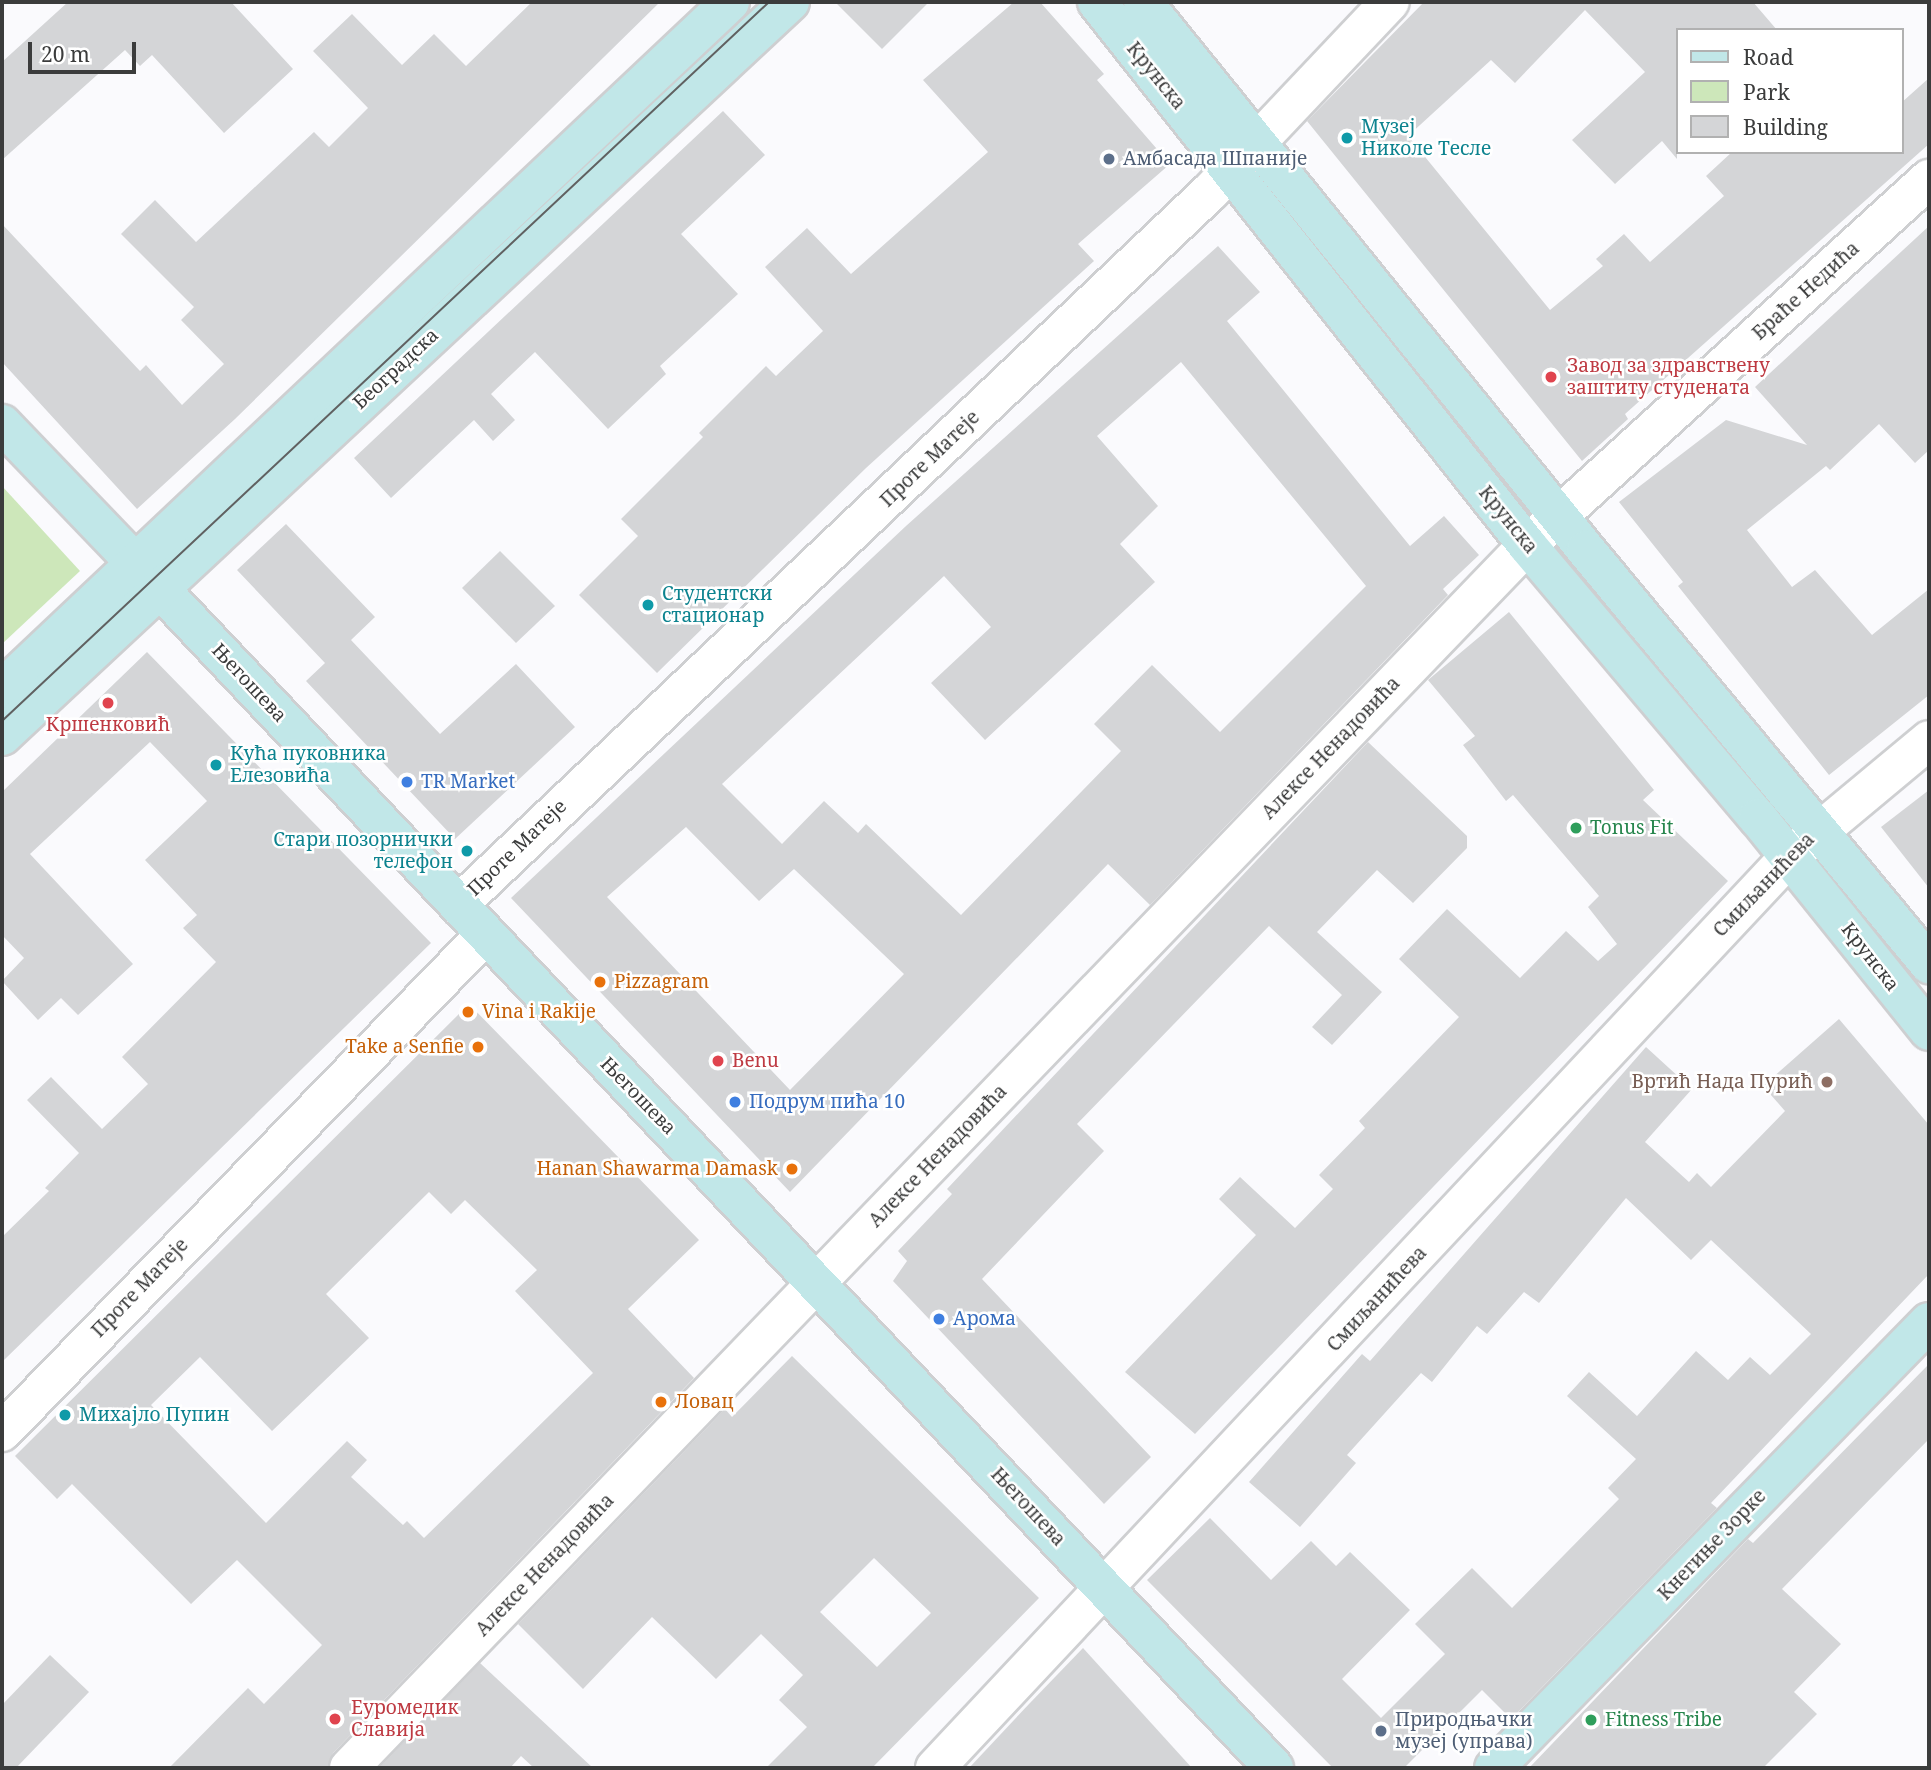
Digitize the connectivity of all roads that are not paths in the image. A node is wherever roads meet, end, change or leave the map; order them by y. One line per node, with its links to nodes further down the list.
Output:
1 (730, 2): 12 (street, Београдска)
2 (790, 2): 12 (street, Београдска)
3 (1097, 2): 7 (street, Крунска)
4 (1143, 2): 6 (street, Крунска)
5 (1390, 2): 6 (street, Проте Матеје)
6 (1258, 141): 7 (street, Проте Матеје); 10 (street, Крунска)
7 (1232, 170): 11 (street, Крунска); 18 (street, Проте Матеје)
8 (1929, 179): 10 (street, Браће Недића)
9 (2, 424): 12 (street, Његошева)
10 (1559, 516): 11 (street, Браће Недића); 16 (street, Крунска)
11 (1527, 545): 17 (street, Крунска); 22 (street, Алексе Ненадовића)
12 (148, 577): 13 (street, Београдска); 14 (street, Београдска); 18 (street, Његошева)
13 (2, 689)
14 (2, 736)
15 (1929, 740): 16 (street, Смиљанићева)
16 (1818, 829): 17 (street, Смиљанићева); 20 (street, Крунска)
17 (1790, 856): 21 (street, Крунска); 25 (street, Смиљанићева)
18 (458, 905): 19 (street, Његошева)
19 (484, 936): 22 (street, Његошева); 24 (street, Проте Матеје)
20 (1929, 964)
21 (1929, 1031)
22 (817, 1282): 25 (street, Његошева); 26 (street, Алексе Ненадовића)
23 (1929, 1322): 29 (street, Кнегиње Зорке)
24 (2, 1432)
25 (1105, 1591): 27 (street, Смиљанићева); 28 (street, Његошева)
26 (349, 1768)
27 (935, 1768)
28 (1274, 1768)
29 (1494, 1768)

